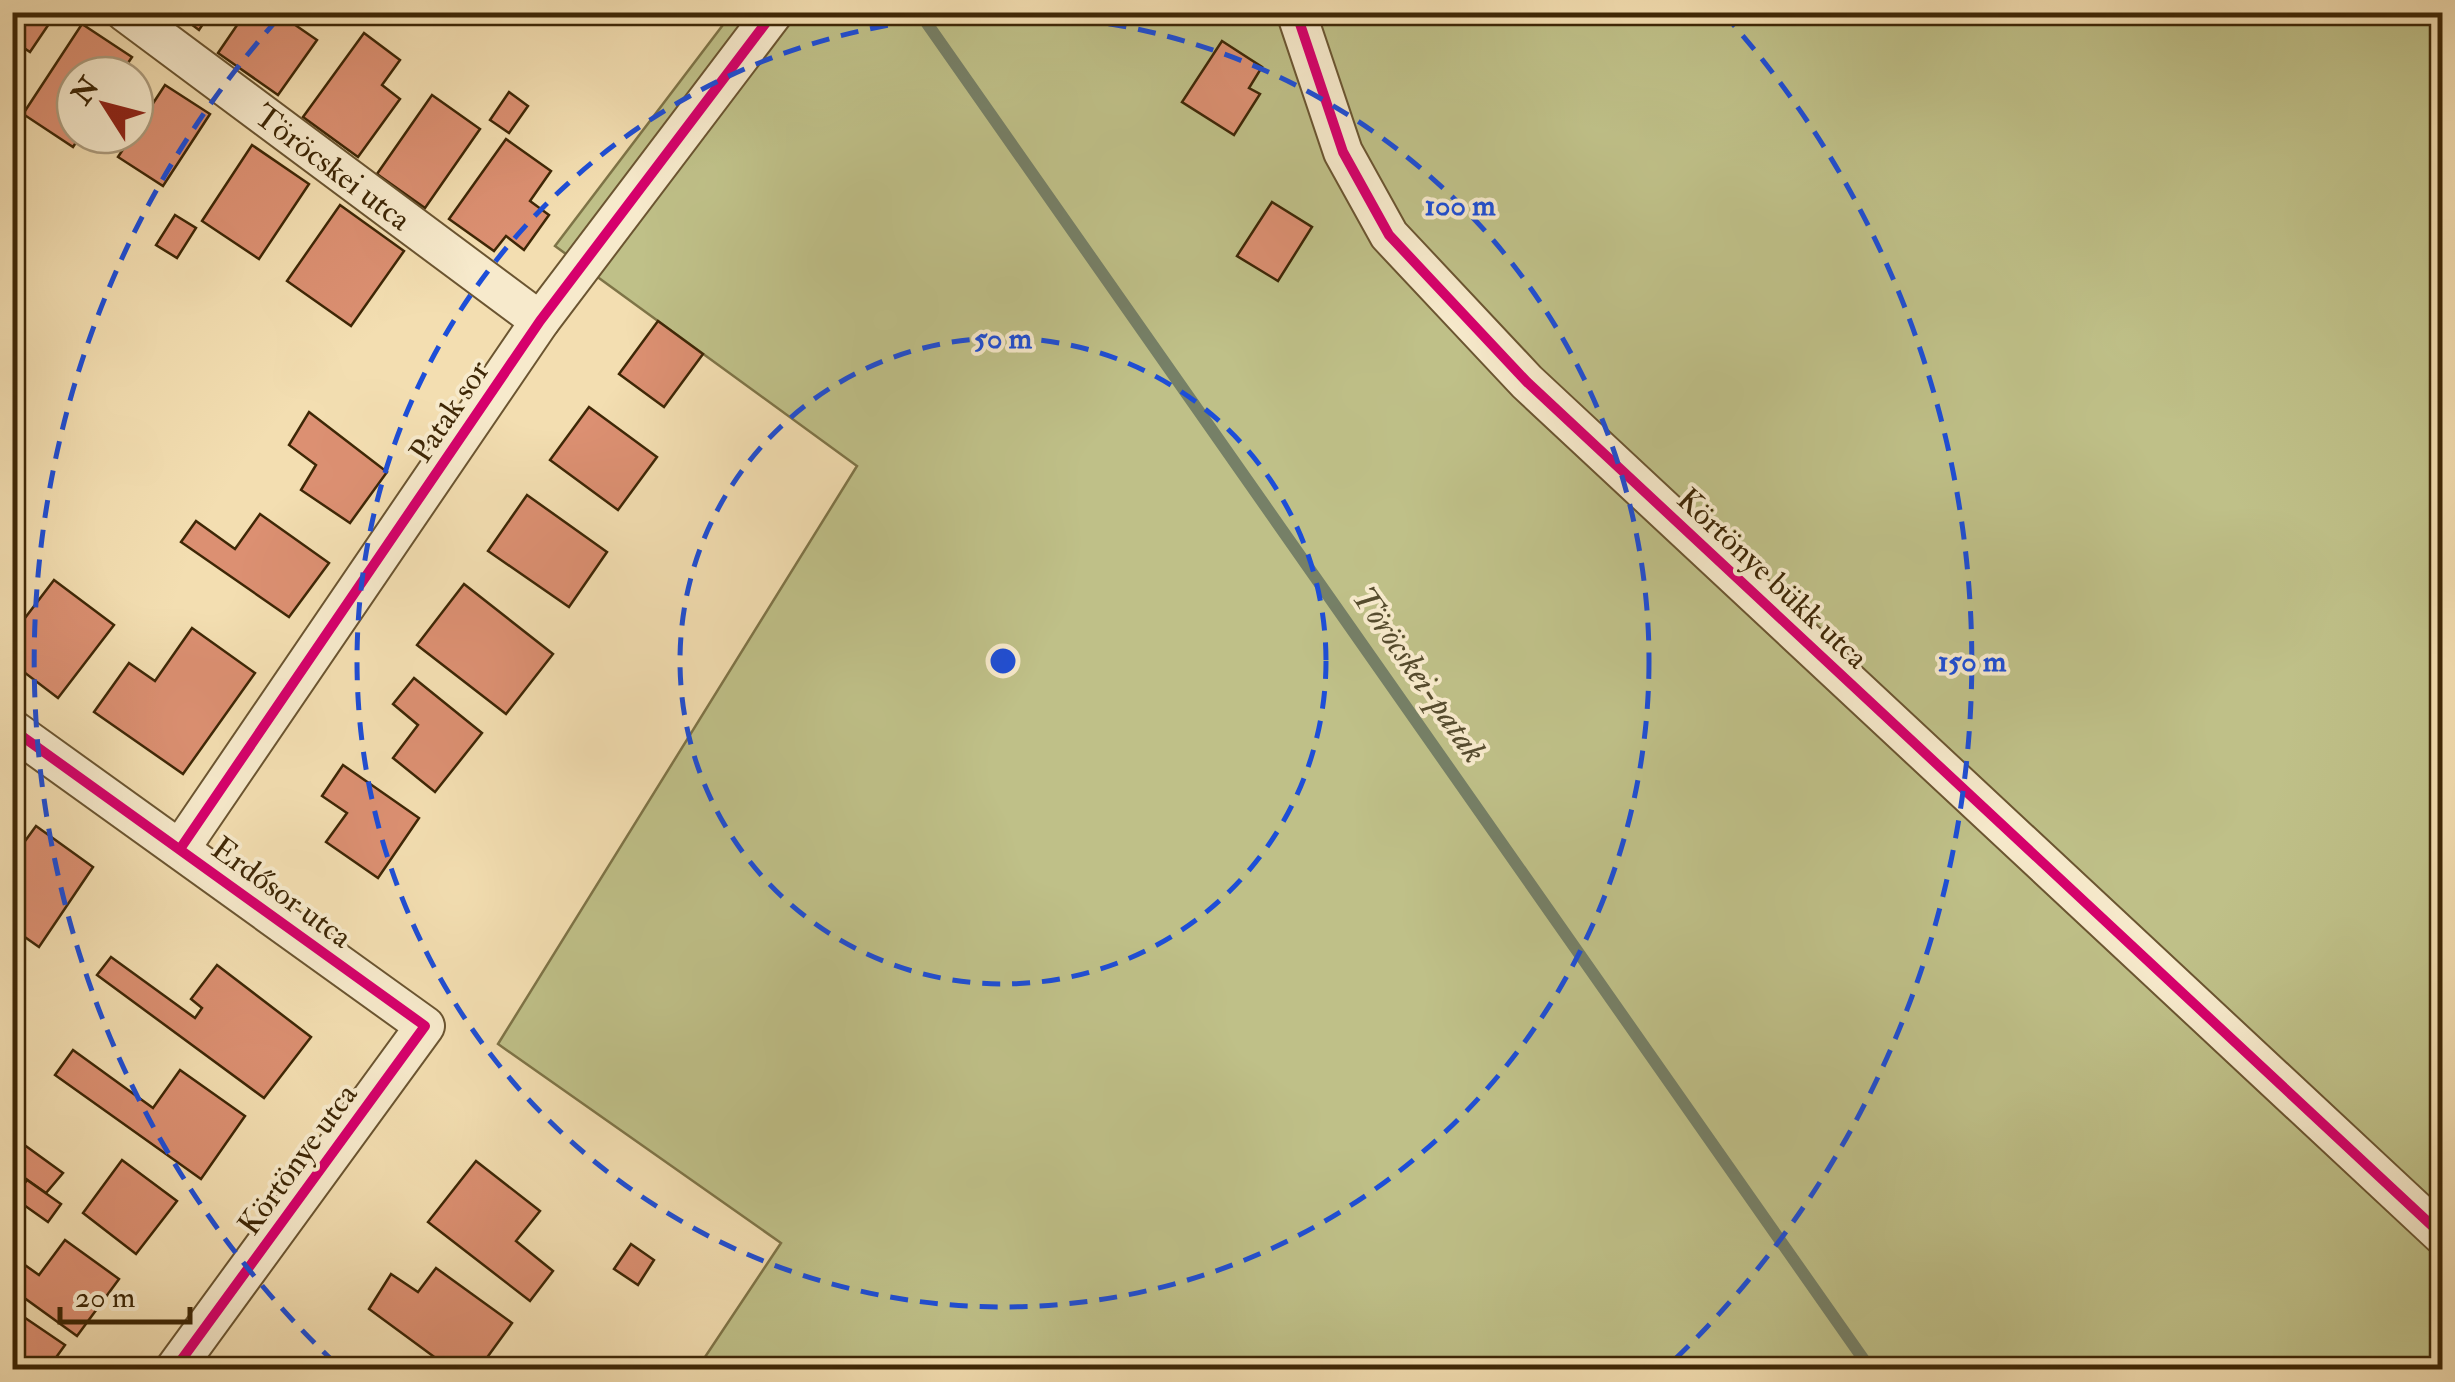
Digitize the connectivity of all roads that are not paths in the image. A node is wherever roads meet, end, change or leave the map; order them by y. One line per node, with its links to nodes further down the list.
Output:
1 (125, 12): 4 (street, Töröcskei utca)
2 (774, 12): 4 (street, Patak sor)
3 (1296, 12): 8 (street, Körtönye bükk utca)
4 (540, 321): 6 (street, Patak sor)
5 (12, 729): 6 (street, Erdősor utca)
6 (180, 849): 7 (street, Erdősor utca)
7 (425, 1026): 9 (street, Körtönye utca)
8 (2442, 1235)
9 (174, 1370)

